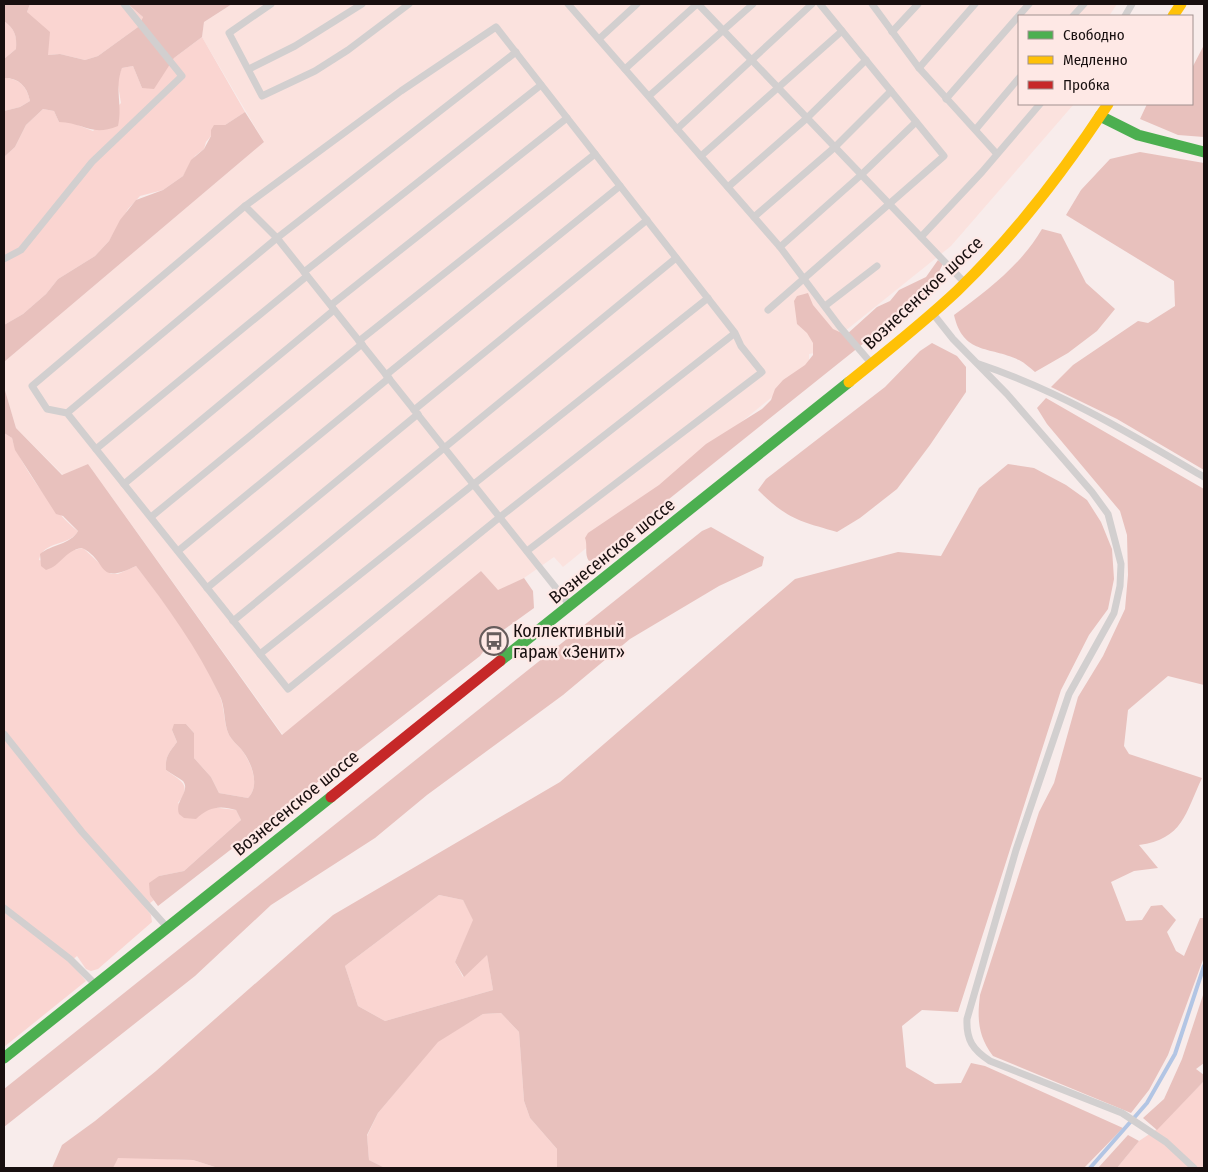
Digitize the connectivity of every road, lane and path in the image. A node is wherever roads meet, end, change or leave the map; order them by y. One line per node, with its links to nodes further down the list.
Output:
1 (124, 4): 66 (lane)
2 (271, 4): 34 (lane)
3 (362, 4): 34 (lane)
4 (409, 4): 34 (lane)
5 (580, 4): 19 (lane)
6 (636, 4): 29 (lane)
7 (698, 4): 26 (lane); 35 (lane)
8 (753, 4): 26 (lane)
9 (812, 4): 31 (lane)
10 (820, 4): 27 (lane)
11 (872, 4): 28 (lane)
12 (918, 4): 28 (lane)
13 (975, 4): 33 (lane)
14 (1029, 4): 20 (lane)
15 (1084, 4): 21 (lane)
16 (1132, 4): 22 (lane)
17 (1167, 4): 23 (main road)
18 (1181, 4): 24 (main road)
19 (571, 7): 29 (lane)
20 (1019, 15)
21 (1074, 15)
22 (1126, 15)
23 (1161, 15)
24 (1174, 15)
25 (1018, 17): 41 (lane)
26 (724, 31): 31 (lane); 40 (lane)
27 (842, 31): 32 (lane); 38 (lane)
28 (892, 32): 33 (lane)
29 (599, 39): 35 (lane)
30 (516, 52): 37 (lane); 59 (lane); 63 (lane)
31 (751, 60): 38 (lane); 48 (lane)
32 (866, 60): 39 (lane); 46 (lane)
33 (920, 68): 41 (lane)
34 (249, 69)
35 (625, 69): 40 (lane)
36 (1018, 79): 49 (lane)
37 (541, 85): 45 (lane); 68 (lane)
38 (779, 89): 46 (lane); 54 (lane)
39 (891, 92): 47 (lane); 50 (lane)
40 (649, 96): 48 (lane)
41 (946, 99): 49 (lane)
42 (1039, 105): 52 (lane)
43 (1107, 105): 44 (main road, Вознесенское шоссе)
44 (1100, 116): 51 (main road); 70 (main road, Вознесенское шоссе)
45 (567, 118): 53 (lane); 73 (lane)
46 (807, 118): 50 (lane); 57 (lane)
47 (916, 122): 55 (lane); 58 (lane)
48 (677, 129): 54 (lane)
49 (976, 129): 52 (lane)
50 (835, 147): 55 (lane); 60 (lane)
51 (1204, 152)
52 (996, 153): 62 (lane)
53 (595, 154): 56 (lane); 77 (lane)
54 (701, 156): 57 (lane)
55 (861, 175): 58 (lane); 64 (lane)
56 (620, 186): 61 (lane); 80 (lane)
57 (728, 187): 60 (lane)
58 (890, 204): 62 (lane); 69 (lane)
59 (245, 206): 63 (lane); 82 (lane)
60 (754, 217): 64 (lane)
61 (647, 220): 65 (lane); 81 (lane)
62 (921, 237): 70 (lane)
63 (277, 238): 68 (lane); 82 (lane)
64 (780, 247): 69 (lane)
65 (676, 258): 71 (lane); 83 (lane)
66 (4, 260)
67 (877, 266): 72 (lane)
68 (306, 274): 73 (lane); 84 (lane)
69 (804, 279): 72 (lane); 74 (lane)
70 (965, 283): 75 (main road, Вознесенское шоссе)
71 (708, 298): 76 (lane); 87 (lane)
72 (825, 306): 79 (lane)
73 (332, 308): 77 (lane); 86 (lane)
74 (768, 310)
75 (932, 313): 78 (lane); 79 (main road, Вознесенское шоссе)
76 (735, 333): 89 (lane); 91 (lane)
77 (360, 343): 80 (lane); 88 (lane)
78 (976, 363): 85 (lane); 101 (lane)
79 (872, 364): 93 (main road, Вознесенское шоссе)
80 (388, 376): 81 (lane); 90 (lane)
81 (416, 412): 83 (lane); 92 (lane)
82 (68, 413): 84 (lane)
83 (444, 446): 87 (lane); 94 (lane)
84 (96, 449): 86 (lane)
85 (1204, 477)
86 (124, 484): 88 (lane)
87 (473, 484): 89 (lane); 95 (lane)
88 (151, 517): 90 (lane)
89 (500, 517): 91 (lane); 95 (lane)
90 (178, 551): 92 (lane)
91 (527, 551): 93 (lane)
92 (207, 588): 94 (lane)
93 (571, 606): 98 (main road, Вознесенское шоссе)
94 (233, 621): 95 (lane)
95 (260, 654)
96 (4, 734): 98 (lane)
97 (4, 908): 99 (lane)
98 (168, 928): 99 (main road, Вознесенское шоссе)
99 (96, 985): 100 (main road, Вознесенское шоссе)
100 (4, 1058)
101 (1194, 1168)

